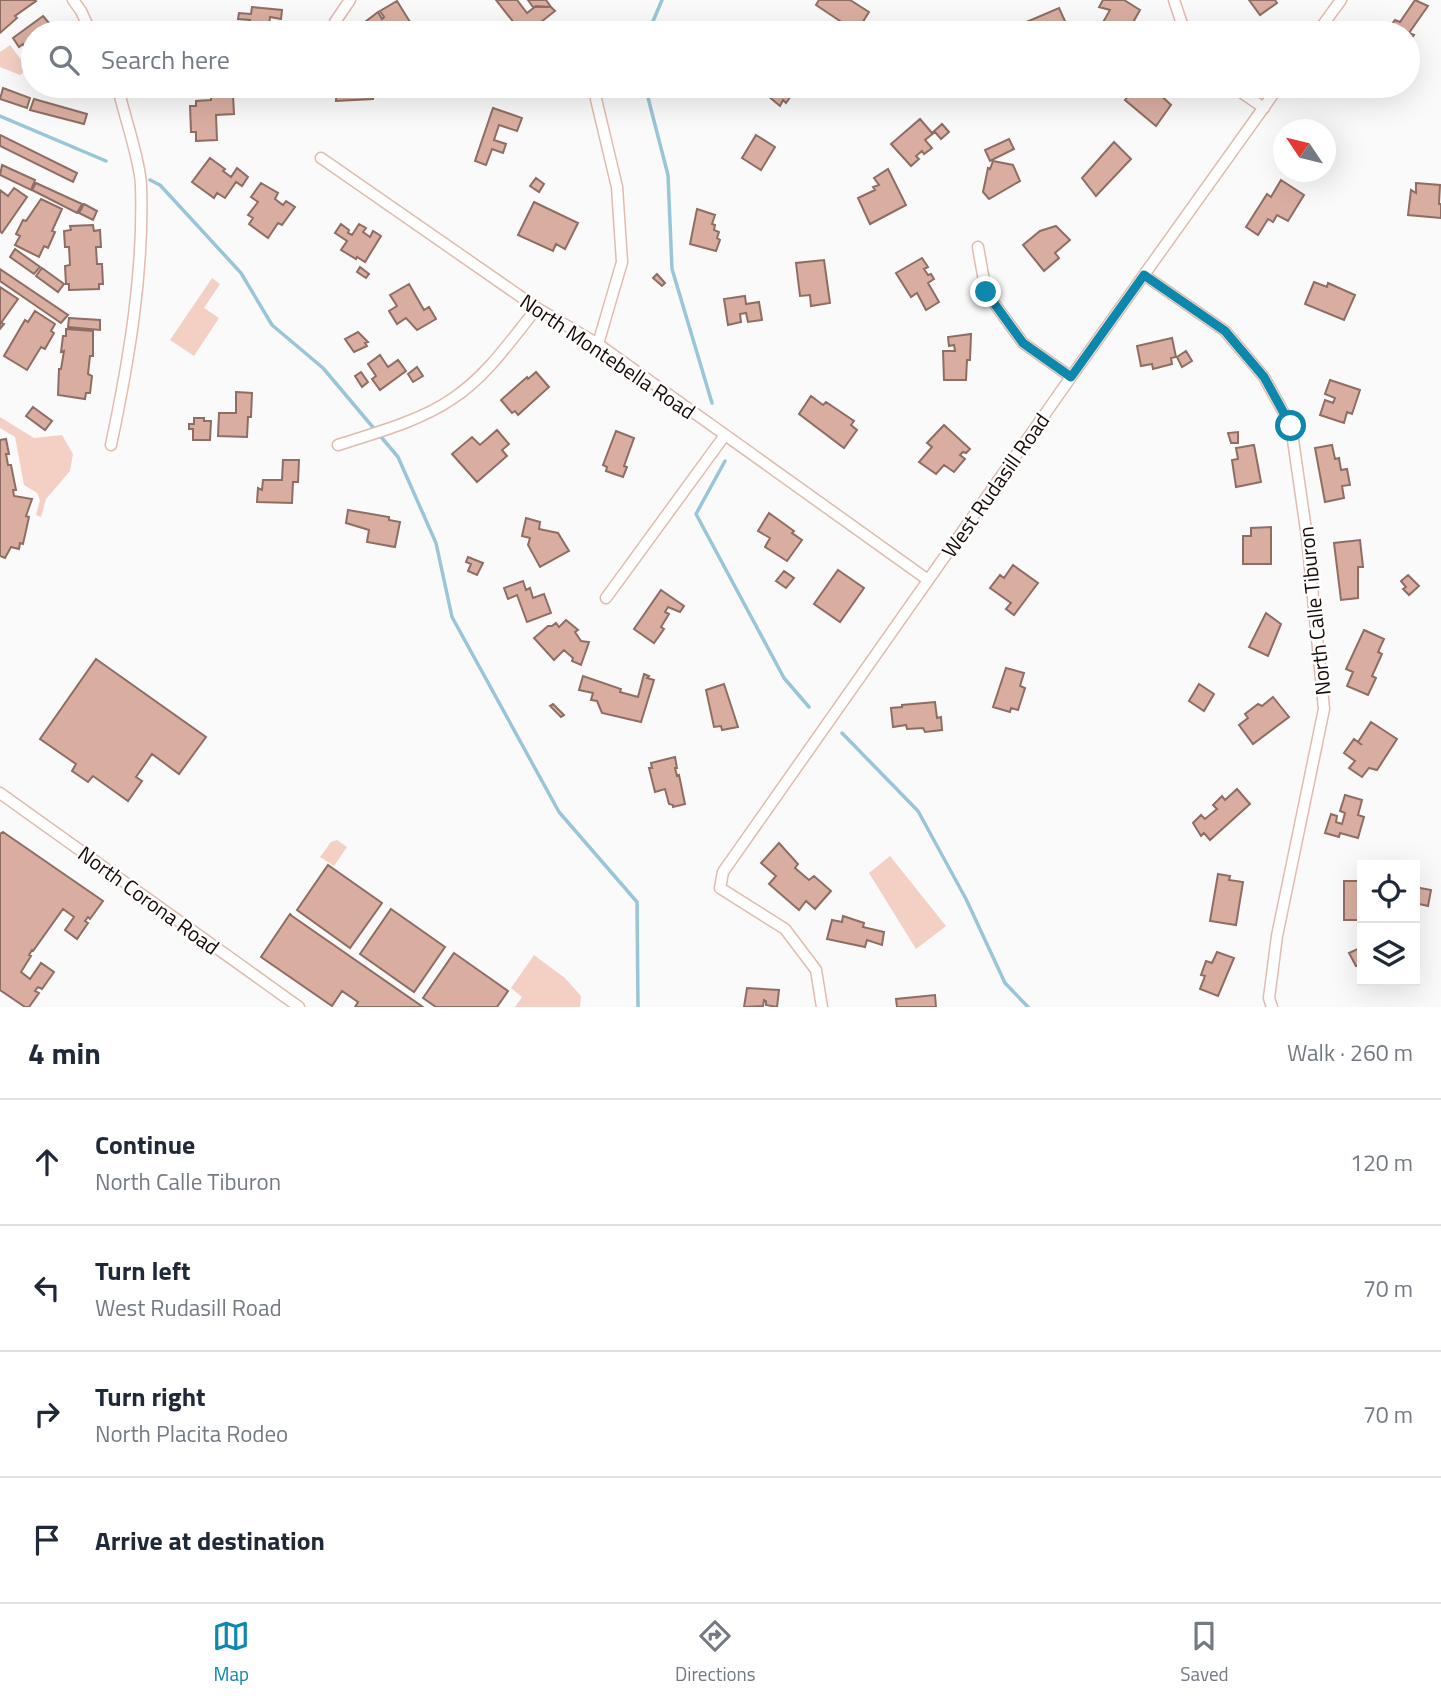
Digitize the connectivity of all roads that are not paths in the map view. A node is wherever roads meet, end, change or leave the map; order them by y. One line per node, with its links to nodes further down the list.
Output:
1 (73, 0): 5 (street)
2 (350, 0): 6 (street)
3 (1174, 0): 7 (street)
4 (1341, 0): 8 (street)
5 (86, 21)
6 (336, 21)
7 (1181, 21)
8 (1326, 21)
9 (120, 98): 21 (street)
10 (1249, 98): 13 (street)
11 (1271, 98): 13 (street, West Rudasill Road)
12 (596, 99): 18 (street)
13 (1264, 108): 16 (street, West Rudasill Road)
14 (321, 158): 17 (street, North Montebella Road)
15 (978, 247): 19 (street)
16 (1144, 275): 19 (street, West Rudasill Road); 28 (street, North Calle Tiburon)
17 (537, 308): 18 (street, North Montebella Road); 22 (street)
18 (598, 344): 20 (street, North Montebella Road)
19 (1071, 377): 23 (street, West Rudasill Road)
20 (725, 435): 23 (street, North Montebella Road); 24 (street)
21 (111, 445)
22 (338, 445)
23 (928, 580): 27 (street, West Rudasill Road)
24 (606, 598)
25 (0, 793): 26 (street, North Corona Road)
26 (299, 1007)
27 (822, 1007)
28 (1272, 1007)

